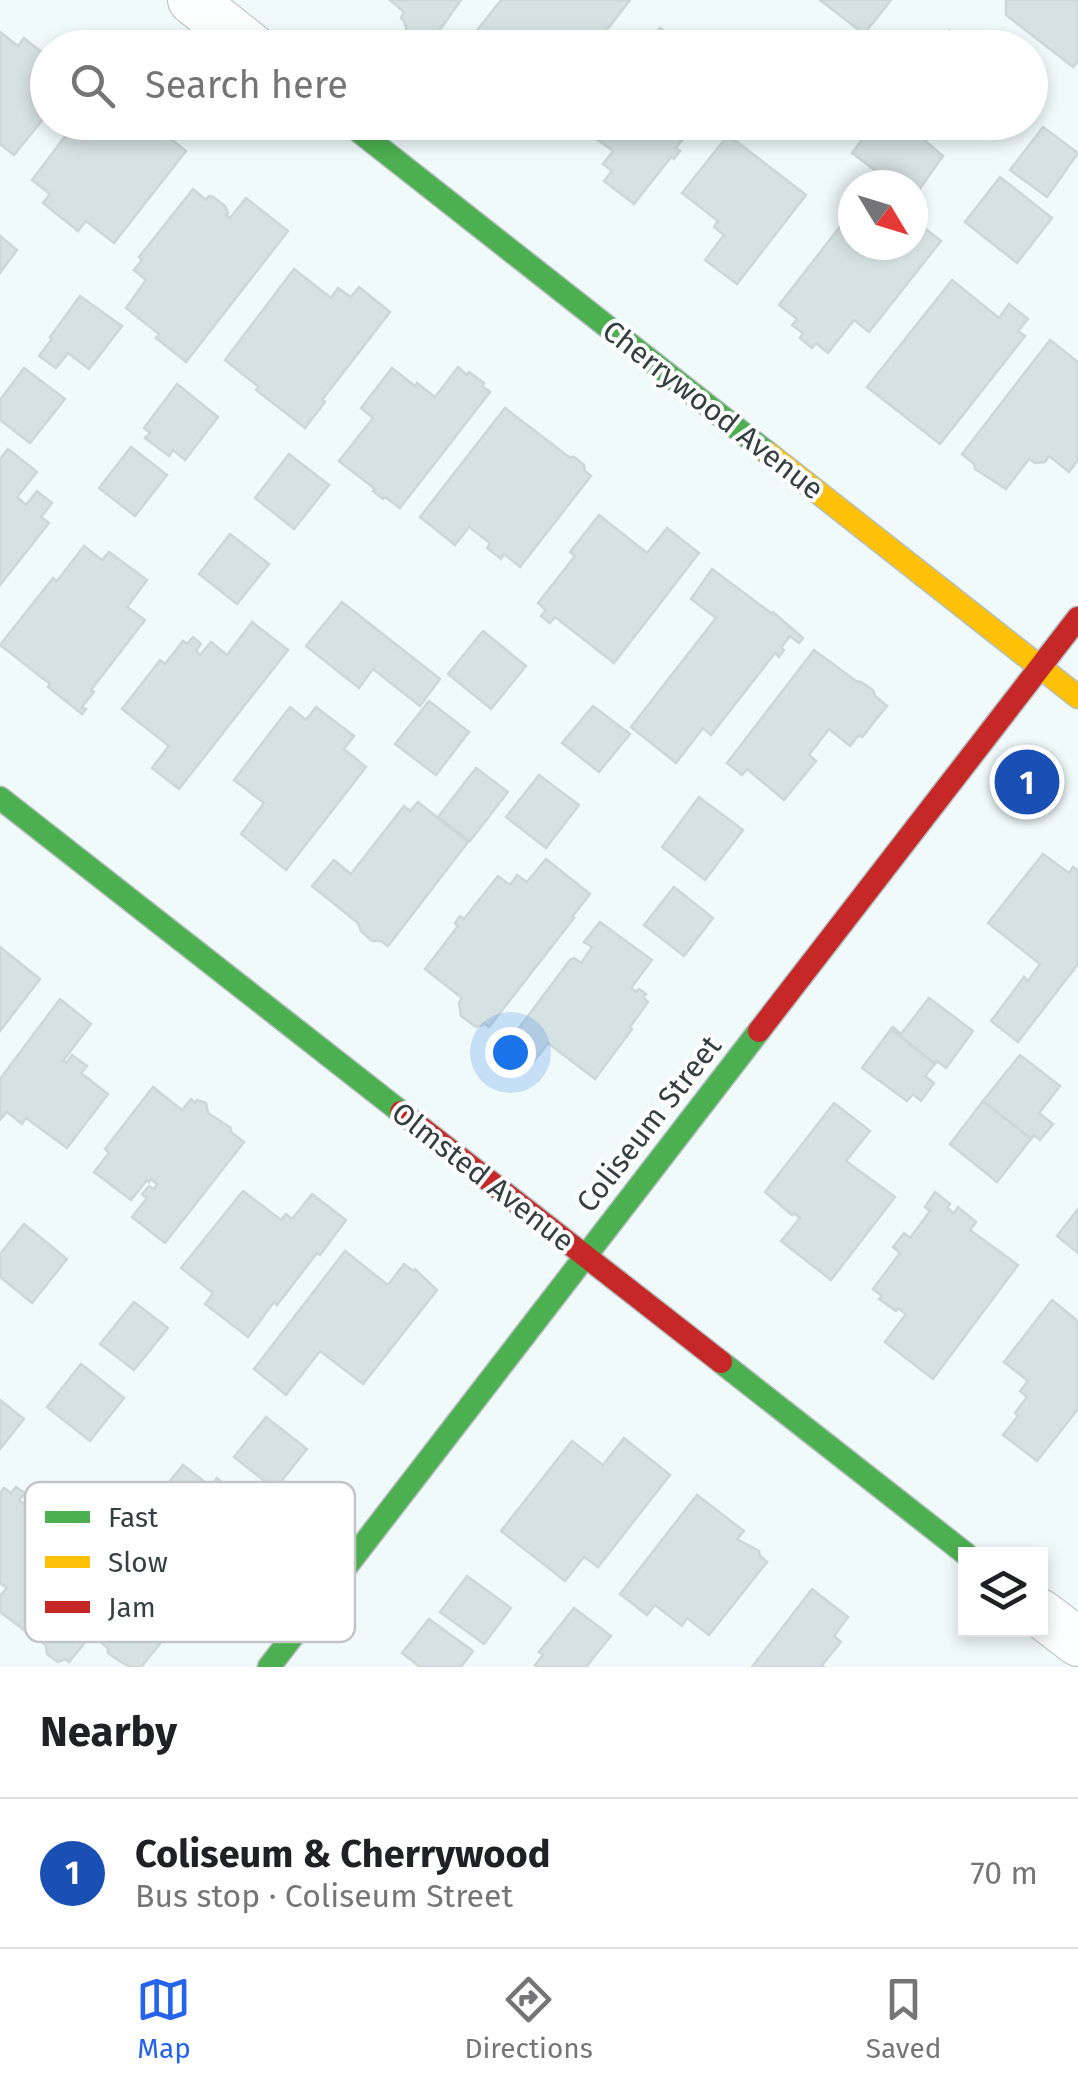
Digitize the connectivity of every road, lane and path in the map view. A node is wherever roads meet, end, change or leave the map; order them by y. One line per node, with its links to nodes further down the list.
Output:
1 (192, 0): 2 (street)
2 (230, 30)
3 (371, 140): 5 (street, Cherrywood Avenue)
4 (1078, 618): 5 (street, Coliseum Street)
5 (1040, 668): 6 (street, Cherrywood Avenue); 8 (street, Coliseum Street)
6 (1078, 698)
7 (0, 798): 8 (street, Olmsted Avenue)
8 (585, 1256): 9 (street, Olmsted Avenue); 10 (street, Coliseum Street)
9 (958, 1548)
10 (355, 1555)
11 (1048, 1618): 13 (street)
12 (288, 1642): 14 (street, Coliseum Street)
13 (1078, 1642)
14 (269, 1667)

